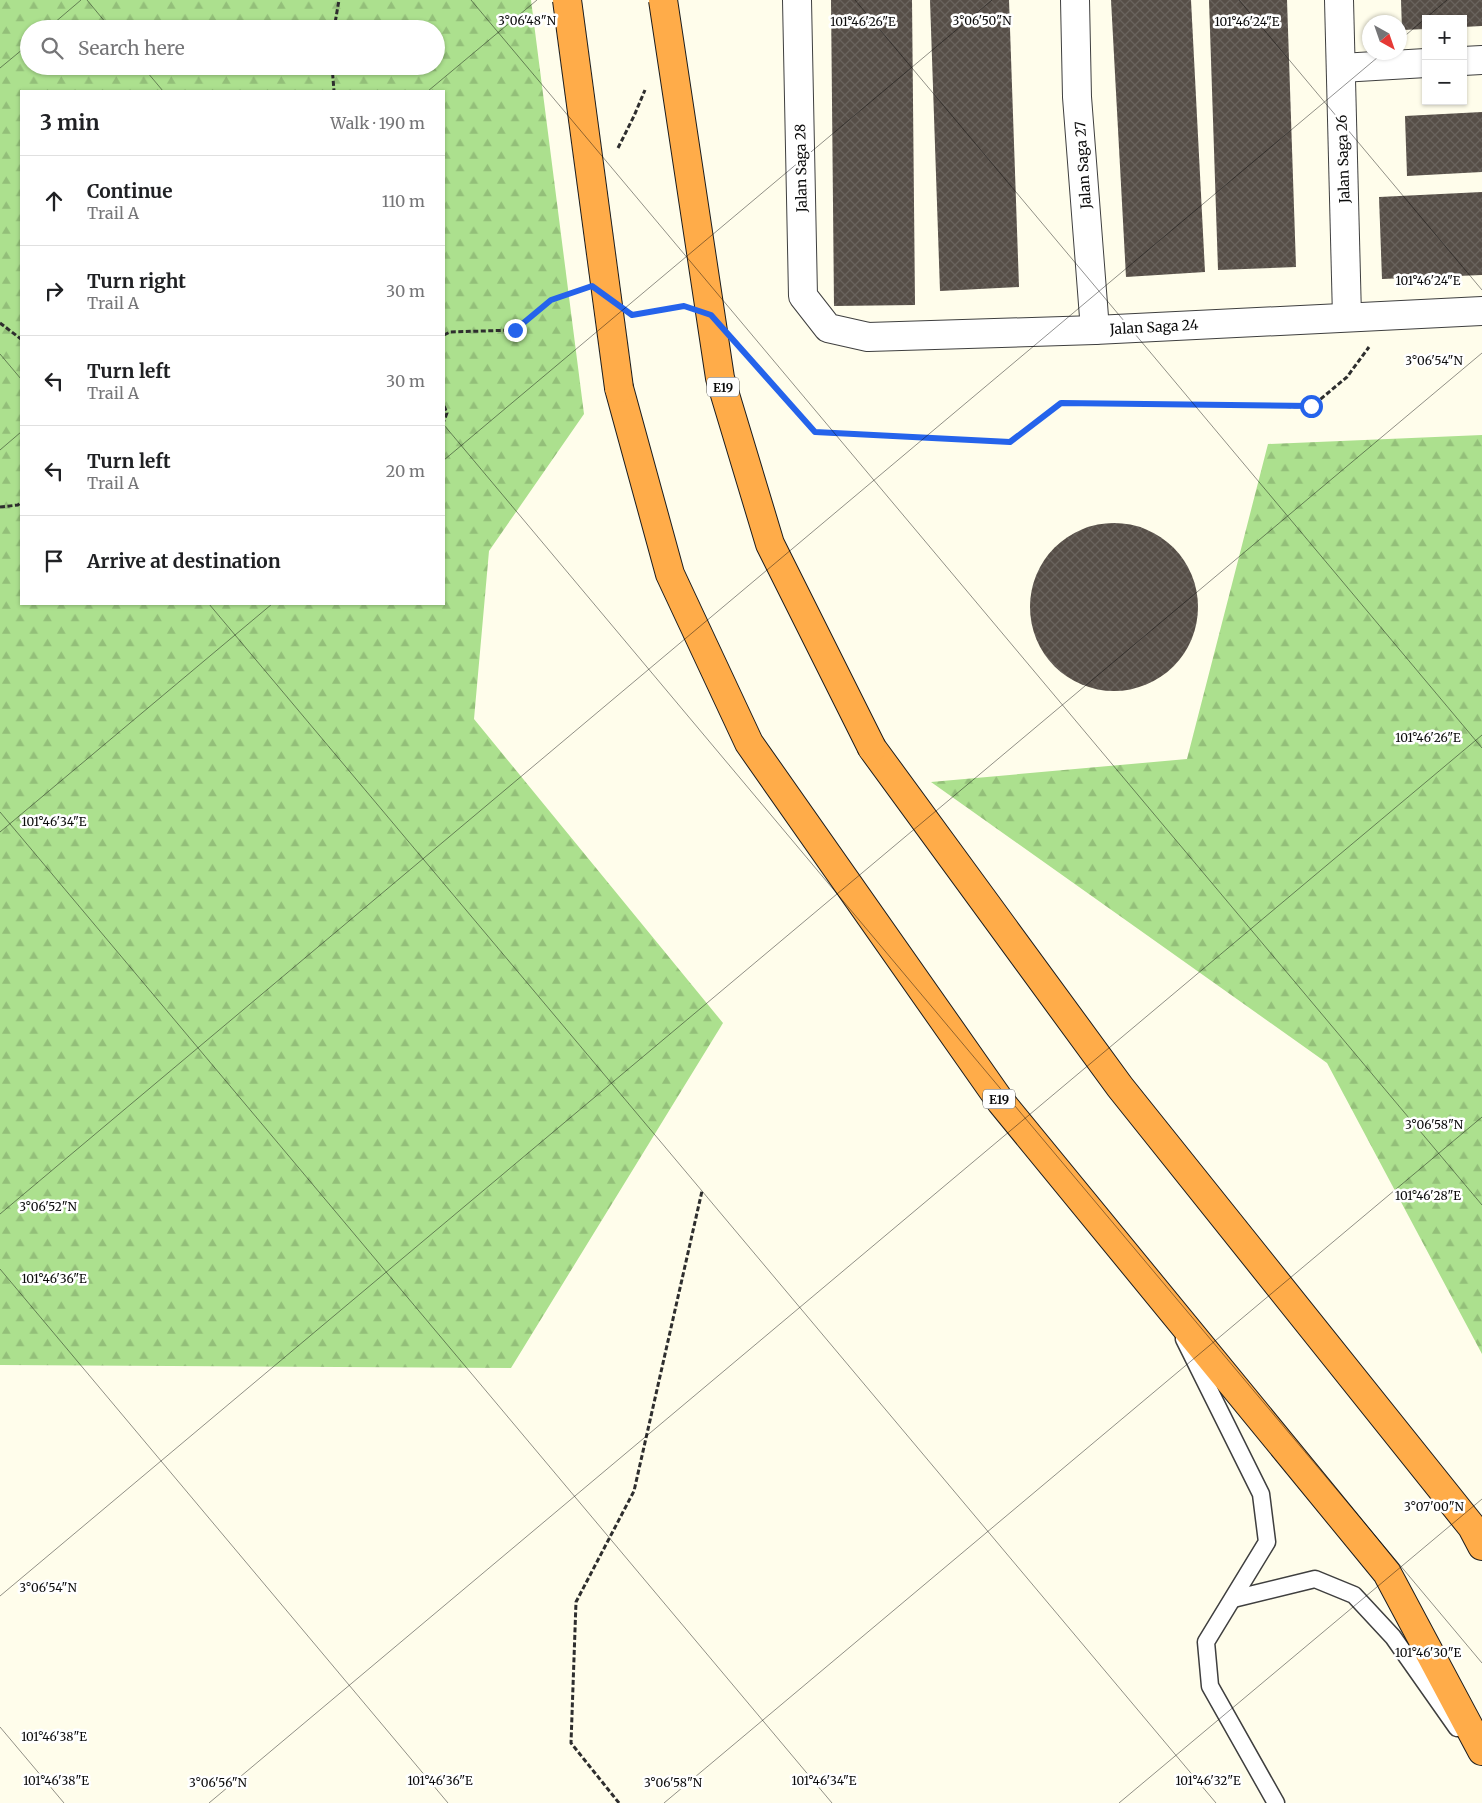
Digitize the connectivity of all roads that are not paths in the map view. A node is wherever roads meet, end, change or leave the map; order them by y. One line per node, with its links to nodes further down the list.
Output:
1 (567, 0): 14 (highway, E19, bridge)
2 (663, 0): 15 (highway, E19, bridge)
3 (797, 0): 12 (street, Jalan Saga 28)
4 (1075, 0): 13 (street, Jalan Saga 27)
5 (1339, 0): 9 (street, Jalan Saga 26)
6 (1482, 60): 7 (street)
7 (1467, 61)
8 (1422, 63): 9 (street)
9 (1341, 68): 11 (street, Jalan Saga 26)
10 (1482, 311): 11 (street, Jalan Saga 24)
11 (1357, 317): 13 (street, Jalan Saga 24)
12 (828, 328): 13 (street, Jalan Saga 24)
13 (1095, 330)
14 (1166, 1304): 16 (lane); 17 (highway, E19)
15 (1482, 1546)
16 (1233, 1599): 18 (lane); 19 (lane)
17 (1482, 1751)
18 (1482, 1763)
19 (1276, 1803)

